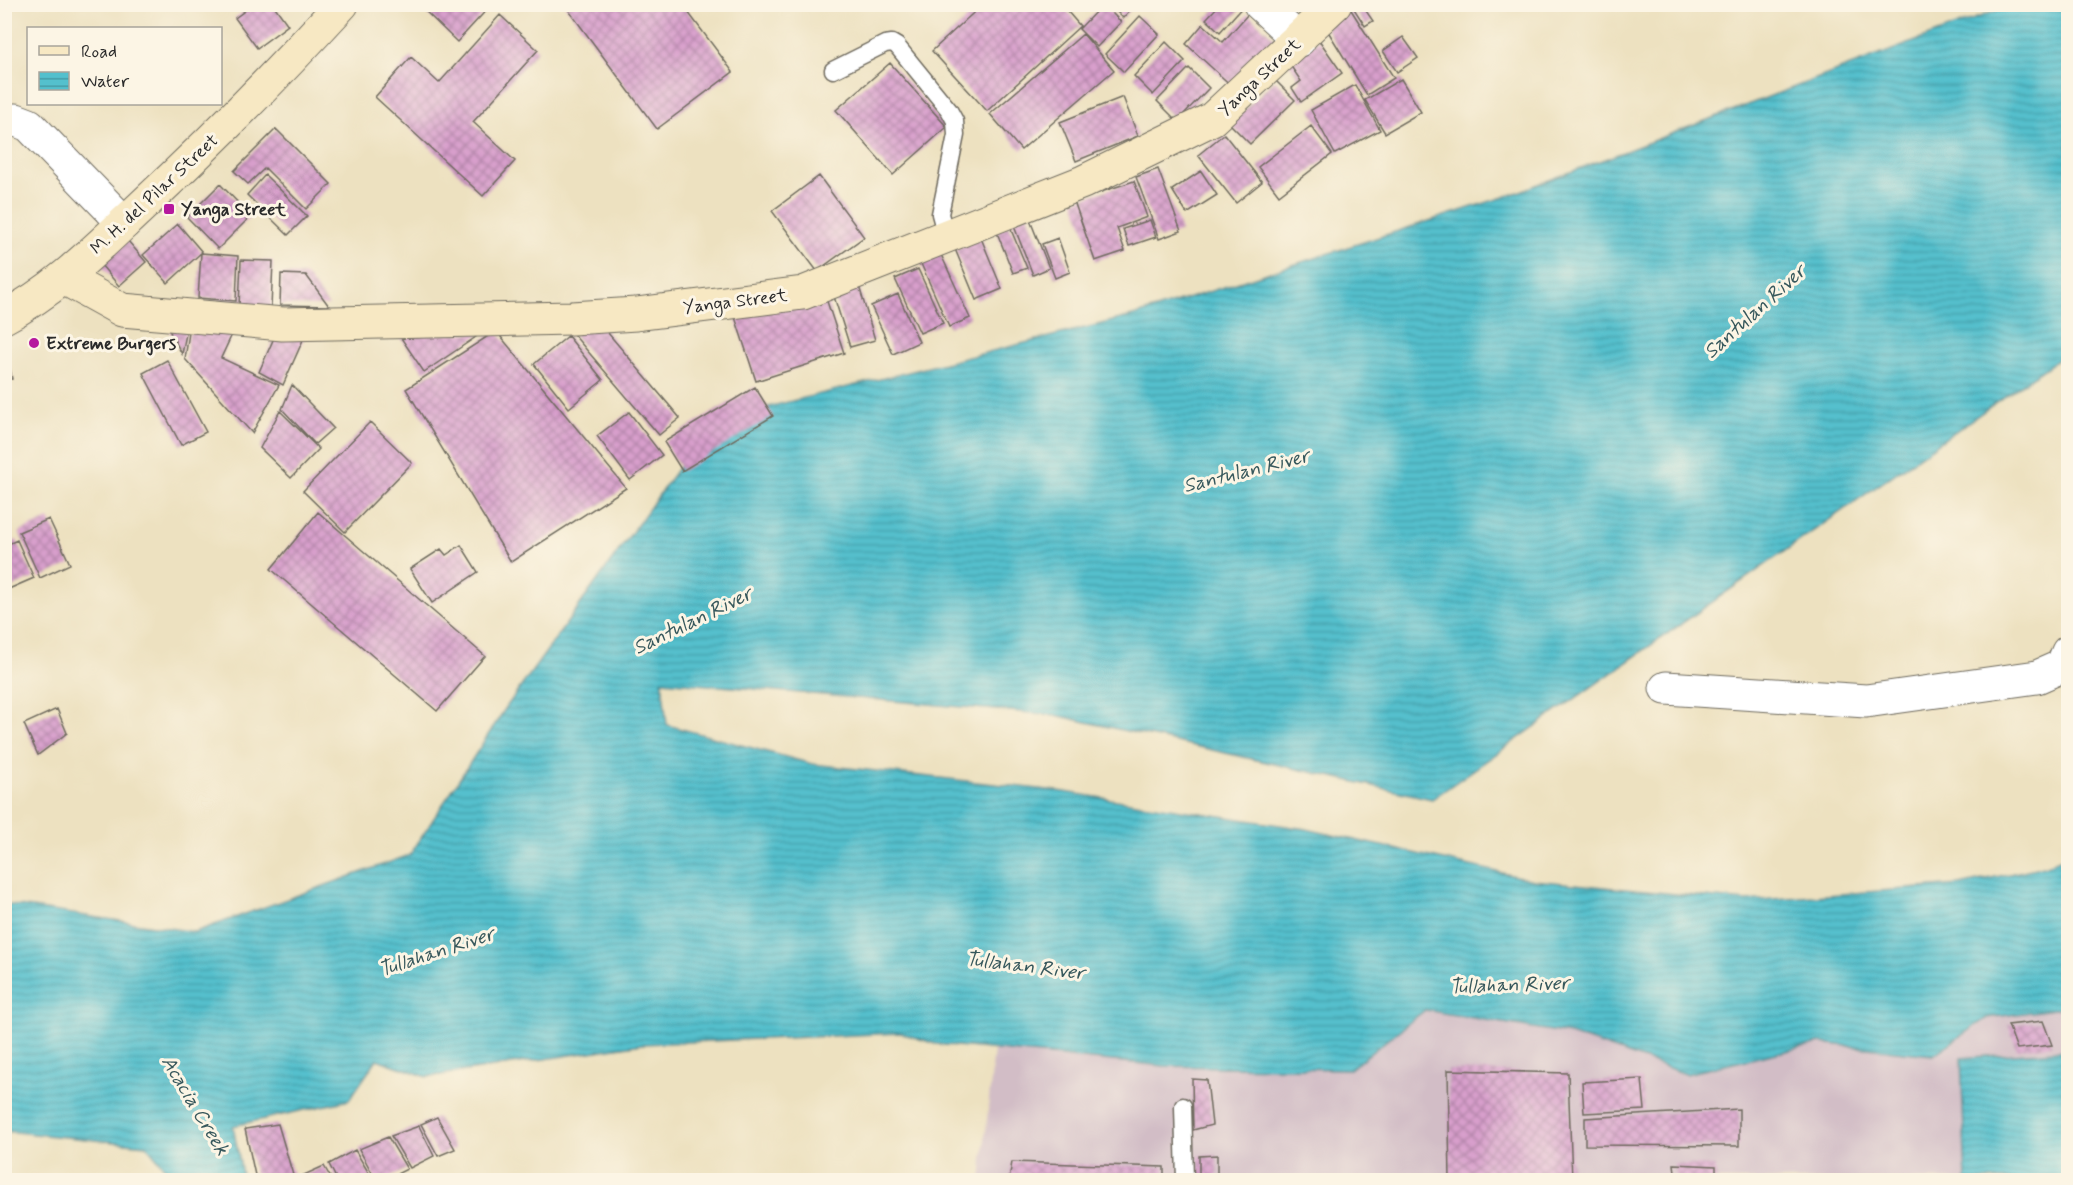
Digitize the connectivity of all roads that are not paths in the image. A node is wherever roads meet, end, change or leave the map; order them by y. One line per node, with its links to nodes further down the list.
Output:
1 (342, 4): 7 (street, M. H. del Pilar Street)
2 (1260, 4): 4 (street)
3 (1335, 4): 4 (street, Yanga Street)
4 (1299, 40): 8 (street, Yanga Street)
5 (833, 70): 8 (lane)
6 (4, 121): 7 (street)
7 (124, 223): 9 (street, M. H. del Pilar Street)
8 (946, 236): 9 (street, Yanga Street)
9 (64, 278): 10 (street, M. H. del Pilar Street)
10 (4, 317)
11 (2068, 652): 12 (street)
12 (1665, 688)
13 (1183, 1106): 14 (lane)
14 (1185, 1180)

